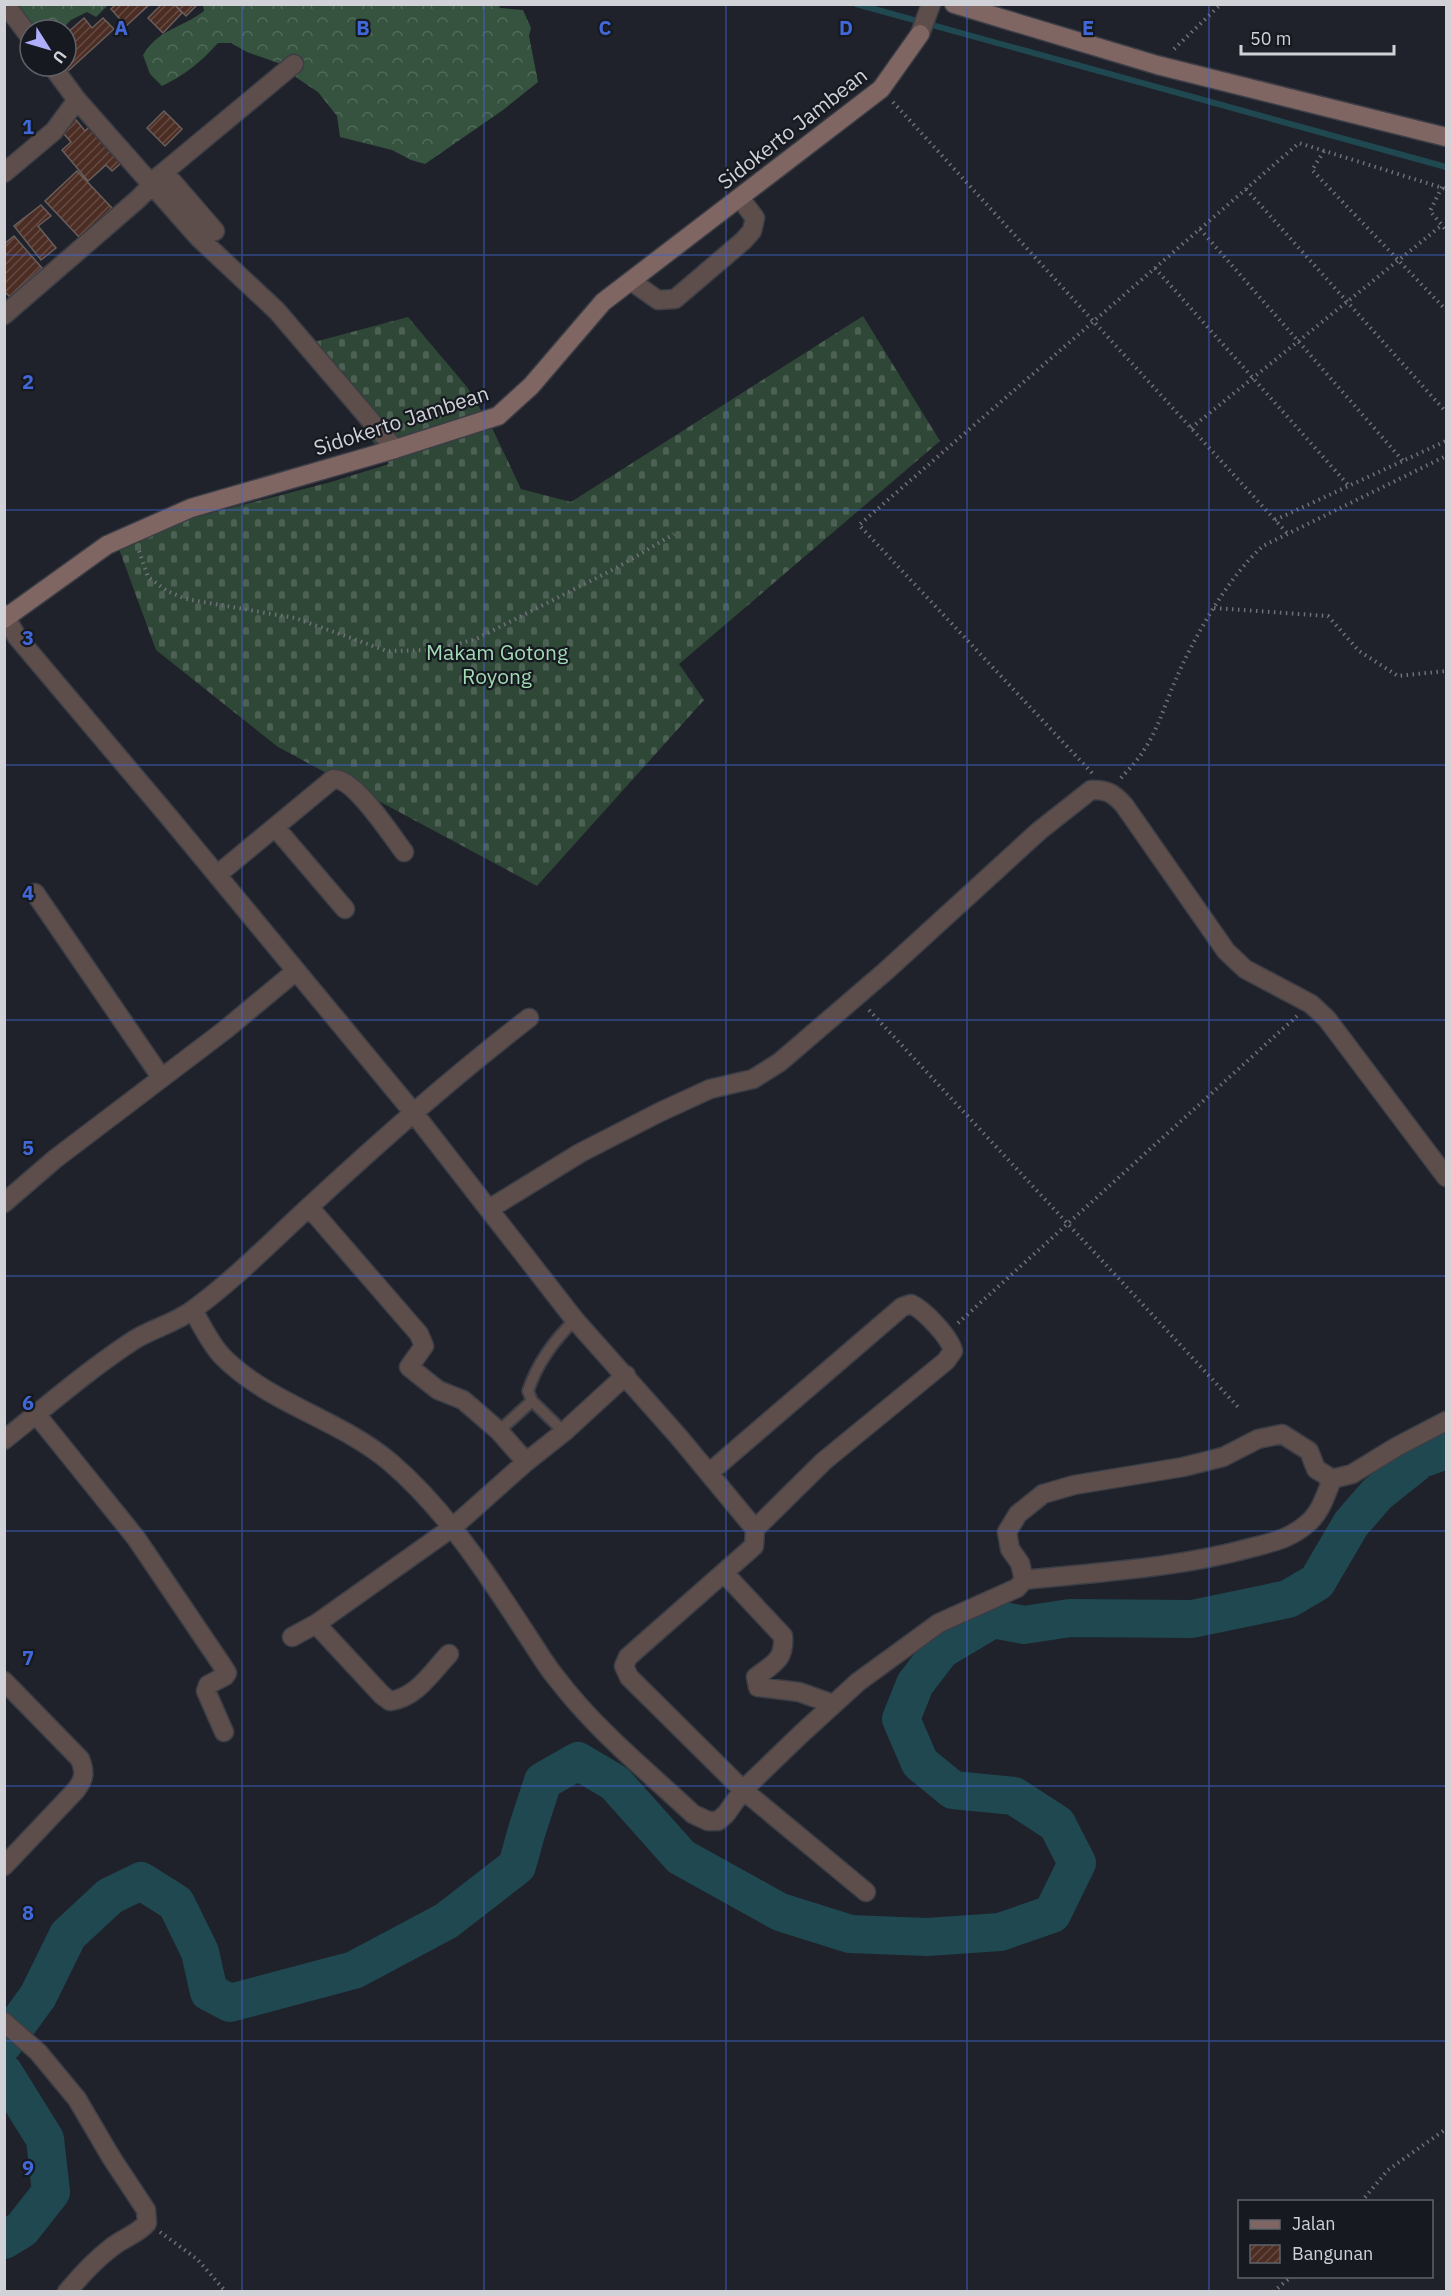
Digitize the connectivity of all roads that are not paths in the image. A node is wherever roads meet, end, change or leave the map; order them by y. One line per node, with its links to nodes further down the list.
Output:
1 (5, 4): 4 (street)
2 (954, 4): 8 (street)
3 (930, 8): 11 (street, Sidokerto Jambean)
4 (18, 22)
5 (294, 64): 10 (street)
6 (61, 78): 7 (street)
7 (77, 100): 9 (street); 10 (street)
8 (1446, 137)
9 (4, 173)
10 (157, 178): 13 (street); 14 (street)
11 (740, 198): 12 (street, Sidokerto Jambean); 12 (street)
12 (631, 281): 14 (street, Sidokerto Jambean)
13 (4, 315)
14 (395, 449): 15 (street, Sidokerto Jambean)
15 (5, 617): 18 (street)
16 (275, 826): 17 (street); 18 (street); 20 (street)
17 (404, 852)
18 (217, 875): 21 (street)
19 (35, 893): 23 (street)
20 (345, 909)
21 (296, 971): 23 (street); 24 (street)
22 (530, 1018): 24 (street)
23 (162, 1077): 26 (street)
24 (413, 1112): 27 (street); 28 (street)
25 (1446, 1177): 28 (street)
26 (4, 1203)
27 (309, 1207): 29 (street); 35 (street)
28 (489, 1209): 30 (street)
29 (193, 1310): 33 (street); 41 (street)
30 (575, 1320): 31 (street); 32 (lane)
31 (626, 1376): 36 (street); 39 (street)
32 (532, 1401): 35 (lane); 36 (lane)
33 (36, 1414): 37 (street); 50 (street)
34 (1446, 1421): 40 (street)
35 (499, 1431): 38 (street)
36 (564, 1432): 38 (street)
37 (4, 1440)
38 (526, 1462): 41 (street)
39 (709, 1473): 42 (street); 42 (street)
40 (1332, 1479): 44 (street); 44 (street)
41 (453, 1527): 45 (street); 51 (street)
42 (755, 1529): 43 (street)
43 (724, 1573): 49 (street); 51 (street)
44 (1024, 1580): 49 (street)
45 (316, 1624): 46 (street); 47 (street)
46 (292, 1637)
47 (449, 1654)
48 (4, 1681): 52 (street)
49 (833, 1704): 51 (street)
50 (224, 1732)
51 (743, 1790): 53 (street)
52 (4, 1866)
53 (866, 1892)
54 (4, 2022): 55 (street)
55 (67, 2292)

